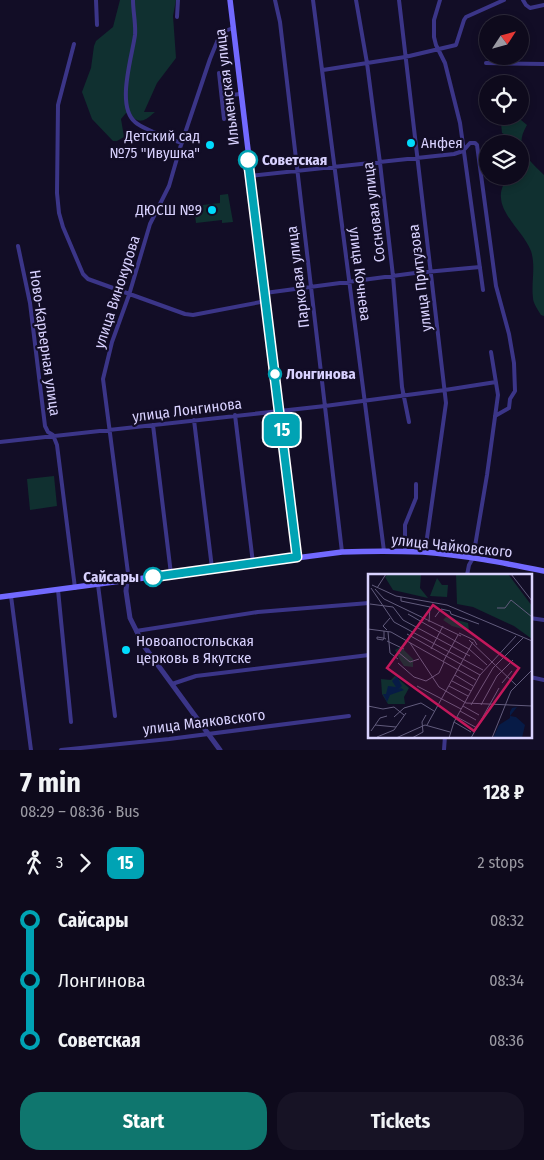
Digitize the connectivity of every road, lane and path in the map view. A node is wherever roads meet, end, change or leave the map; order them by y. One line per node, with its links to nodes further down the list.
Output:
1 (96, 0): 14 (street)
2 (133, 0): 27 (street)
3 (178, 0): 13 (street)
4 (230, 0): 15 (main road, Ильменская улица)
5 (275, 0): 32 (street, Парковая улица)
6 (313, 0): 22 (street, улица Кочнева)
7 (356, 0): 19 (street, Сосновая улица)
8 (399, 0): 18 (street, улица Притузова)
9 (440, 0): 17 (street)
10 (504, 0): 17 (street)
11 (524, 0): 12 (street)
12 (544, 5)
13 (177, 17)
14 (97, 25)
15 (233, 28): 24 (main road, Ильменская улица); 27 (street, улица Винокурова)
16 (74, 44): 42 (street)
17 (438, 50): 18 (street); 28 (street)
18 (405, 57): 19 (street); 29 (street, улица Притузова)
19 (367, 63): 22 (street); 30 (street, Сосновая улица)
20 (529, 64): 21 (street)
21 (544, 64)
22 (323, 70): 31 (street, улица Кочнева)
23 (219, 73): 25 (street)
24 (240, 94): 25 (street); 33 (main road, Ильменская улица)
25 (222, 96): 26 (street)
26 (224, 119)
27 (182, 143): 42 (street, улица Винокурова)
28 (463, 151): 29 (street); 35 (street); 52 (street)
29 (417, 158): 30 (street); 36 (street, улица Притузова)
30 (380, 164): 31 (street); 37 (street, Сосновая улица)
31 (336, 168): 32 (street); 38 (street, улица Кочнева)
32 (297, 171): 33 (street); 39 (street, Парковая улица)
33 (250, 176): 41 (main road, Ильменская улица)
34 (18, 246): 57 (street, Ново-Карьерная улица)
35 (480, 267): 36 (street); 40 (street)
36 (431, 271): 37 (street); 46 (street, улица Притузова)
37 (393, 276): 38 (street); 47 (street, Сосновая улица)
38 (349, 282): 39 (street); 48 (street, улица Кочнева)
39 (310, 287): 41 (street); 49 (street, Парковая улица)
40 (483, 290)
41 (265, 293): 43 (main road, Ильменская улица)
42 (129, 295): 43 (street); 56 (street, улица Винокурова)
43 (266, 301): 50 (main road, Ильменская улица)
44 (491, 352): 45 (street)
45 (496, 382): 46 (street, улица Лонгинова); 52 (street)
46 (445, 390): 47 (street, улица Лонгинова); 63 (street, улица Притузова)
47 (404, 395): 48 (street, улица Лонгинова); 54 (street, Сосновая улица)
48 (365, 400): 49 (street, улица Лонгинова); 60 (street, улица Кочнева)
49 (324, 406): 50 (street, улица Лонгинова); 61 (street, Парковая улица)
50 (280, 411): 51 (street, улица Лонгинова); 64 (main road, Ильменская улица)
51 (235, 415): 53 (street, улица Лонгинова); 66 (street)
52 (495, 416): 65 (street)
53 (194, 420): 55 (street, улица Лонгинова); 67 (street)
54 (409, 422)
55 (152, 425): 56 (street, улица Лонгинова); 69 (street)
56 (110, 431): 57 (street, улица Лонгинова); 71 (street, улица Винокурова)
57 (53, 435): 58 (street, улица Лонгинова); 73 (street, Ново-Карьерная улица)
58 (0, 442)
59 (416, 484): 62 (street)
60 (384, 550): 61 (main road, улица Чайковского); 62 (main road, улица Чайковского)
61 (342, 552): 64 (main road, улица Чайковского)
62 (405, 552): 63 (main road, улица Чайковского)
63 (425, 552): 65 (main road, улица Чайковского)
64 (297, 557): 66 (main road, улица Чайковского)
65 (473, 558): 68 (main road, улица Чайковского); 70 (street)
66 (253, 563): 67 (main road, улица Чайковского)
67 (212, 568): 69 (main road, улица Чайковского)
68 (544, 571)
69 (171, 574): 71 (main road, улица Чайковского)
70 (468, 574)
71 (127, 581): 72 (main road, улица Чайковского); 78 (street)
72 (98, 585): 73 (main road, улица Чайковского); 81 (street)
73 (75, 588): 74 (main road, улица Чайковского)
74 (58, 590): 75 (main road, улица Чайковского); 83 (street)
75 (11, 596): 76 (main road, улица Чайковского); 85 (street)
76 (0, 597)
77 (368, 603): 78 (street)
78 (136, 631): 80 (street)
79 (368, 655): 80 (street)
80 (172, 684): 84 (street)
81 (115, 716)
82 (349, 716): 84 (street, улица Маяковского)
83 (71, 722)
84 (208, 734): 86 (street, улица Маяковского); 87 (street)
85 (31, 750)
86 (61, 750)
87 (220, 750)

